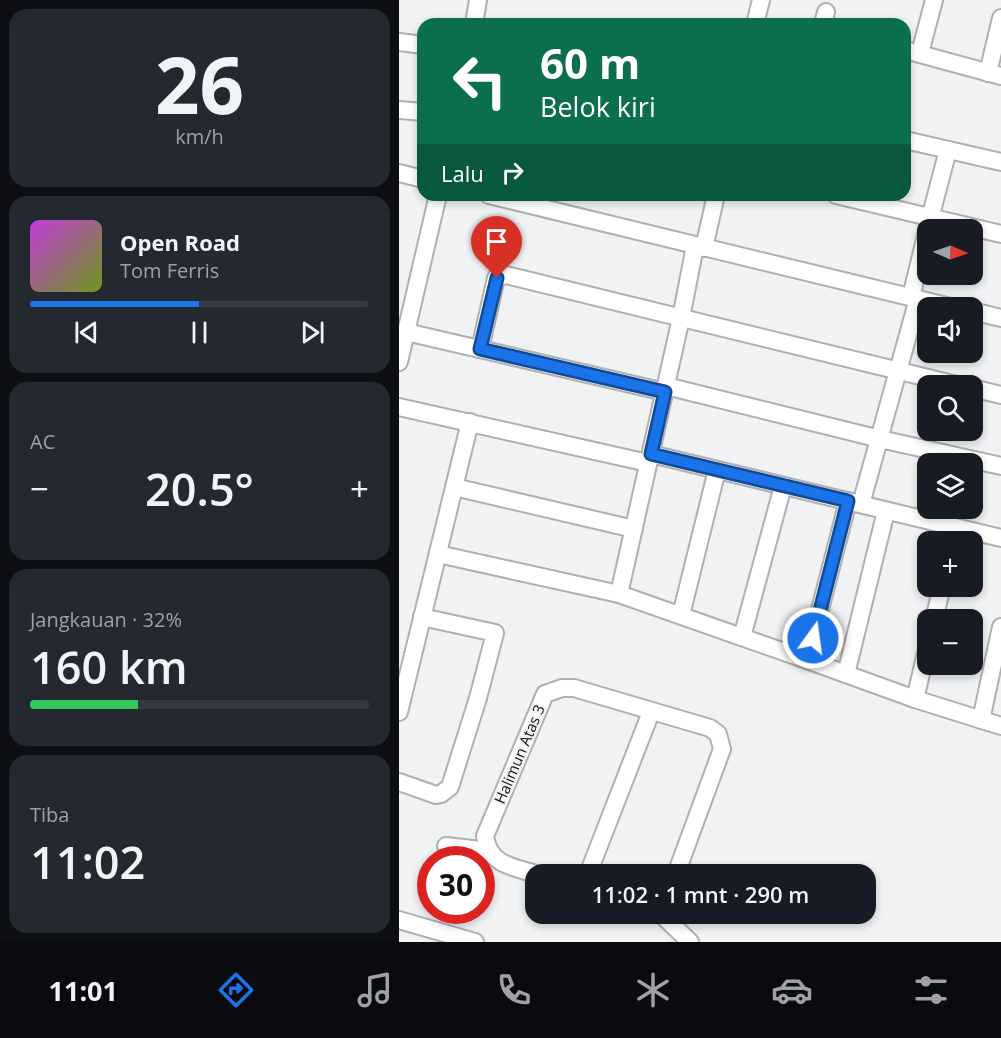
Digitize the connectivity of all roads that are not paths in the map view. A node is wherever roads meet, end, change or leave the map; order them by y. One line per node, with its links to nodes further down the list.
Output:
1 (478, 0): 4 (street)
2 (761, 0): 5 (street)
3 (934, 0): 9 (street)
4 (475, 18)
5 (756, 18)
6 (1001, 18): 10 (street)
7 (399, 42): 8 (street)
8 (417, 44)
9 (912, 52): 10 (street)
10 (995, 74)
11 (399, 110): 12 (street)
12 (417, 112)
13 (911, 141): 14 (street)
14 (948, 150): 15 (street); 22 (street)
15 (1001, 162)
16 (399, 173): 17 (street)
17 (417, 178)
18 (437, 201): 32 (street)
19 (513, 201): 26 (street)
20 (714, 201): 26 (street)
21 (854, 201): 23 (street)
22 (930, 219)
23 (917, 222)
24 (983, 232): 25 (street)
25 (1001, 234)
26 (699, 247): 28 (street); 30 (street)
27 (917, 285): 28 (street)
28 (915, 298): 35 (street)
29 (983, 314): 31 (street)
30 (681, 318): 33 (street); 35 (street); 37 (street)
31 (1001, 318)
32 (406, 332): 33 (street); 34 (street)
33 (480, 349): 37 (street)
34 (399, 362)
35 (899, 371): 36 (street); 42 (street)
36 (917, 375)
37 (665, 389): 42 (street); 43 (street)
38 (983, 391): 39 (street)
39 (1001, 395)
40 (399, 407): 41 (street)
41 (470, 422): 43 (street); 47 (street)
42 (880, 439): 44 (street); 48 (street)
43 (649, 459): 45 (street); 50 (street)
44 (1001, 466)
45 (717, 470): 46 (street); 56 (street)
46 (783, 486): 48 (street); 59 (street)
47 (454, 487): 50 (street); 54 (street)
48 (854, 503): 49 (street); 60 (street)
49 (886, 511): 51 (street); 61 (street)
50 (634, 529): 55 (street)
51 (945, 531)
52 (983, 536): 53 (street)
53 (1001, 538)
54 (438, 554): 55 (street); 57 (street)
55 (619, 594): 56 (street)
56 (681, 615): 59 (street)
57 (422, 617): 64 (street); 68 (street)
58 (1001, 627): 66 (street)
59 (742, 637): 60 (street)
60 (807, 660): 61 (street)
61 (846, 674): 63 (street)
62 (921, 675): 63 (street)
63 (915, 699): 66 (street)
64 (399, 712)
65 (651, 712): 69 (street, Halimun Atas 3); 71 (street); 72 (street)
66 (981, 720): 67 (street)
67 (1001, 726)
68 (399, 782)
69 (487, 846)
70 (495, 857): 73 (street)
71 (592, 864)
72 (680, 864)
73 (525, 870)
74 (399, 920): 76 (street)
75 (672, 924): 77 (street)
76 (475, 942)
77 (690, 942)

